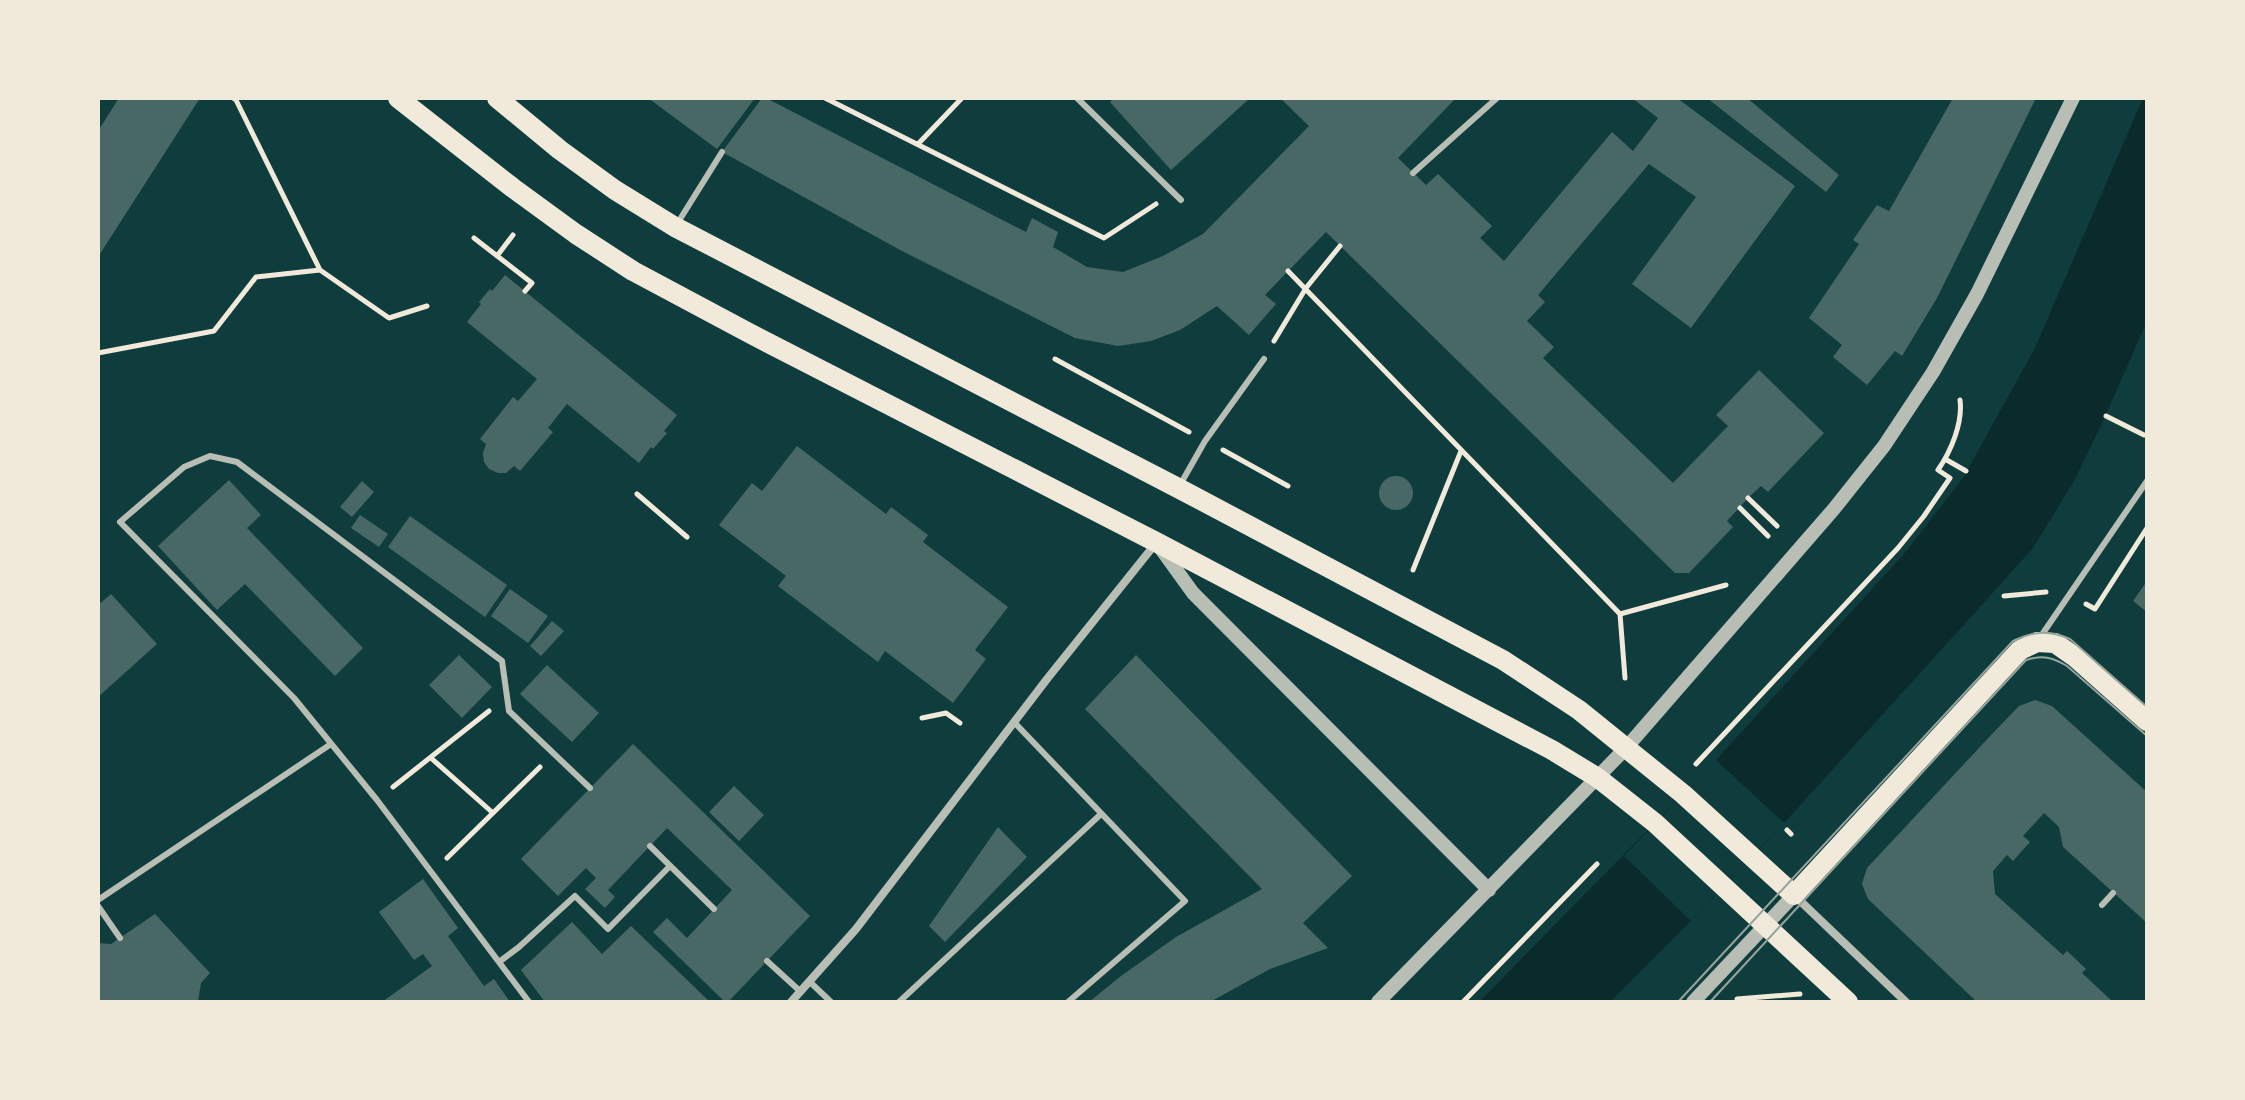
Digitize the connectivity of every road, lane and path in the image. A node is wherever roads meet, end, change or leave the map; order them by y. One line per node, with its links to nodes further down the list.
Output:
1 (233, 98): 19 (path)
2 (398, 98): 44 (main road)
3 (497, 98): 14 (main road)
4 (825, 98): 9 (path)
5 (962, 98): 9 (path)
6 (1077, 98): 12 (lane)
7 (1497, 98): 11 (lane)
8 (2073, 98): 57 (street)
9 (918, 144): 12 (path)
10 (722, 152): 14 (lane)
11 (1413, 173)
12 (1173, 193): 13 (lane)
13 (1181, 200)
14 (675, 227): 36 (main road)
15 (513, 235): 18 (path)
16 (474, 238): 18 (path)
17 (1340, 246): 21 (path)
18 (497, 256): 22 (path)
19 (320, 270): 23 (path); 24 (path)
20 (1288, 271): 21 (path)
21 (1306, 288): 26 (path); 31 (path)
22 (525, 291)
23 (427, 306)
24 (98, 353)
25 (1055, 359): 30 (path)
26 (1264, 359): 30 (lane)
27 (1960, 400): 32 (path)
28 (2106, 416): 29 (path)
29 (2144, 435)
30 (1205, 441): 35 (path); 36 (lane)
31 (1461, 451): 45 (path); 48 (path)
32 (1945, 459): 33 (path); 60 (path)
33 (1966, 471)
34 (2147, 481): 49 (lane)
35 (1288, 486)
36 (1178, 488): 57 (main road)
37 (637, 494): 43 (path)
38 (1748, 498): 40 (path)
39 (1740, 508): 42 (path)
40 (1777, 526)
41 (2147, 528): 47 (path)
42 (1768, 536)
43 (687, 537)
44 (1156, 542): 54 (street); 61 (main road); 70 (street)
45 (1413, 570)
46 (1726, 585): 48 (path)
47 (2095, 609)
48 (1620, 614): 50 (path)
49 (2037, 642): 53 (main road); 72 (main road)
50 (1625, 678)
51 (507, 697): 56 (lane); 58 (lane); 59 (path)
52 (922, 718): 55 (path)
53 (2147, 721)
54 (1014, 722): 65 (lane); 81 (street)
55 (960, 723)
56 (331, 744): 63 (lane); 73 (lane)
57 (1626, 748): 61 (street); 72 (main road)
58 (554, 754): 62 (lane); 64 (path)
59 (431, 757): 63 (path); 64 (path)
60 (1696, 764)
61 (1598, 778): 70 (street); 77 (main road)
62 (590, 788)
63 (377, 800): 69 (lane)
64 (493, 813): 69 (path)
65 (1101, 814): 88 (lane); 89 (lane)
66 (650, 846): 68 (lane)
67 (1597, 864): 91 (path)
68 (670, 866): 76 (lane); 80 (lane)
69 (432, 873): 80 (lane)
70 (1489, 890): 90 (street)
71 (2113, 893): 74 (lane)
72 (1794, 895): 77 (street); 94 (street)
73 (98, 900)
74 (2102, 905)
75 (98, 906): 78 (lane)
76 (714, 909)
77 (1765, 926): 92 (street); 93 (main road)
78 (120, 938)
79 (767, 961): 82 (lane)
80 (499, 962): 85 (lane)
81 (810, 982): 82 (street); 87 (lane)
82 (801, 992): 86 (street)
83 (1805, 994): 84 (path)
84 (1737, 999)
85 (529, 1002)
86 (791, 1002)
87 (831, 1002)
88 (899, 1002)
89 (1068, 1002)
90 (1378, 1002)
91 (1463, 1002)
92 (1693, 1002)
93 (1848, 1002)
94 (1906, 1002)

